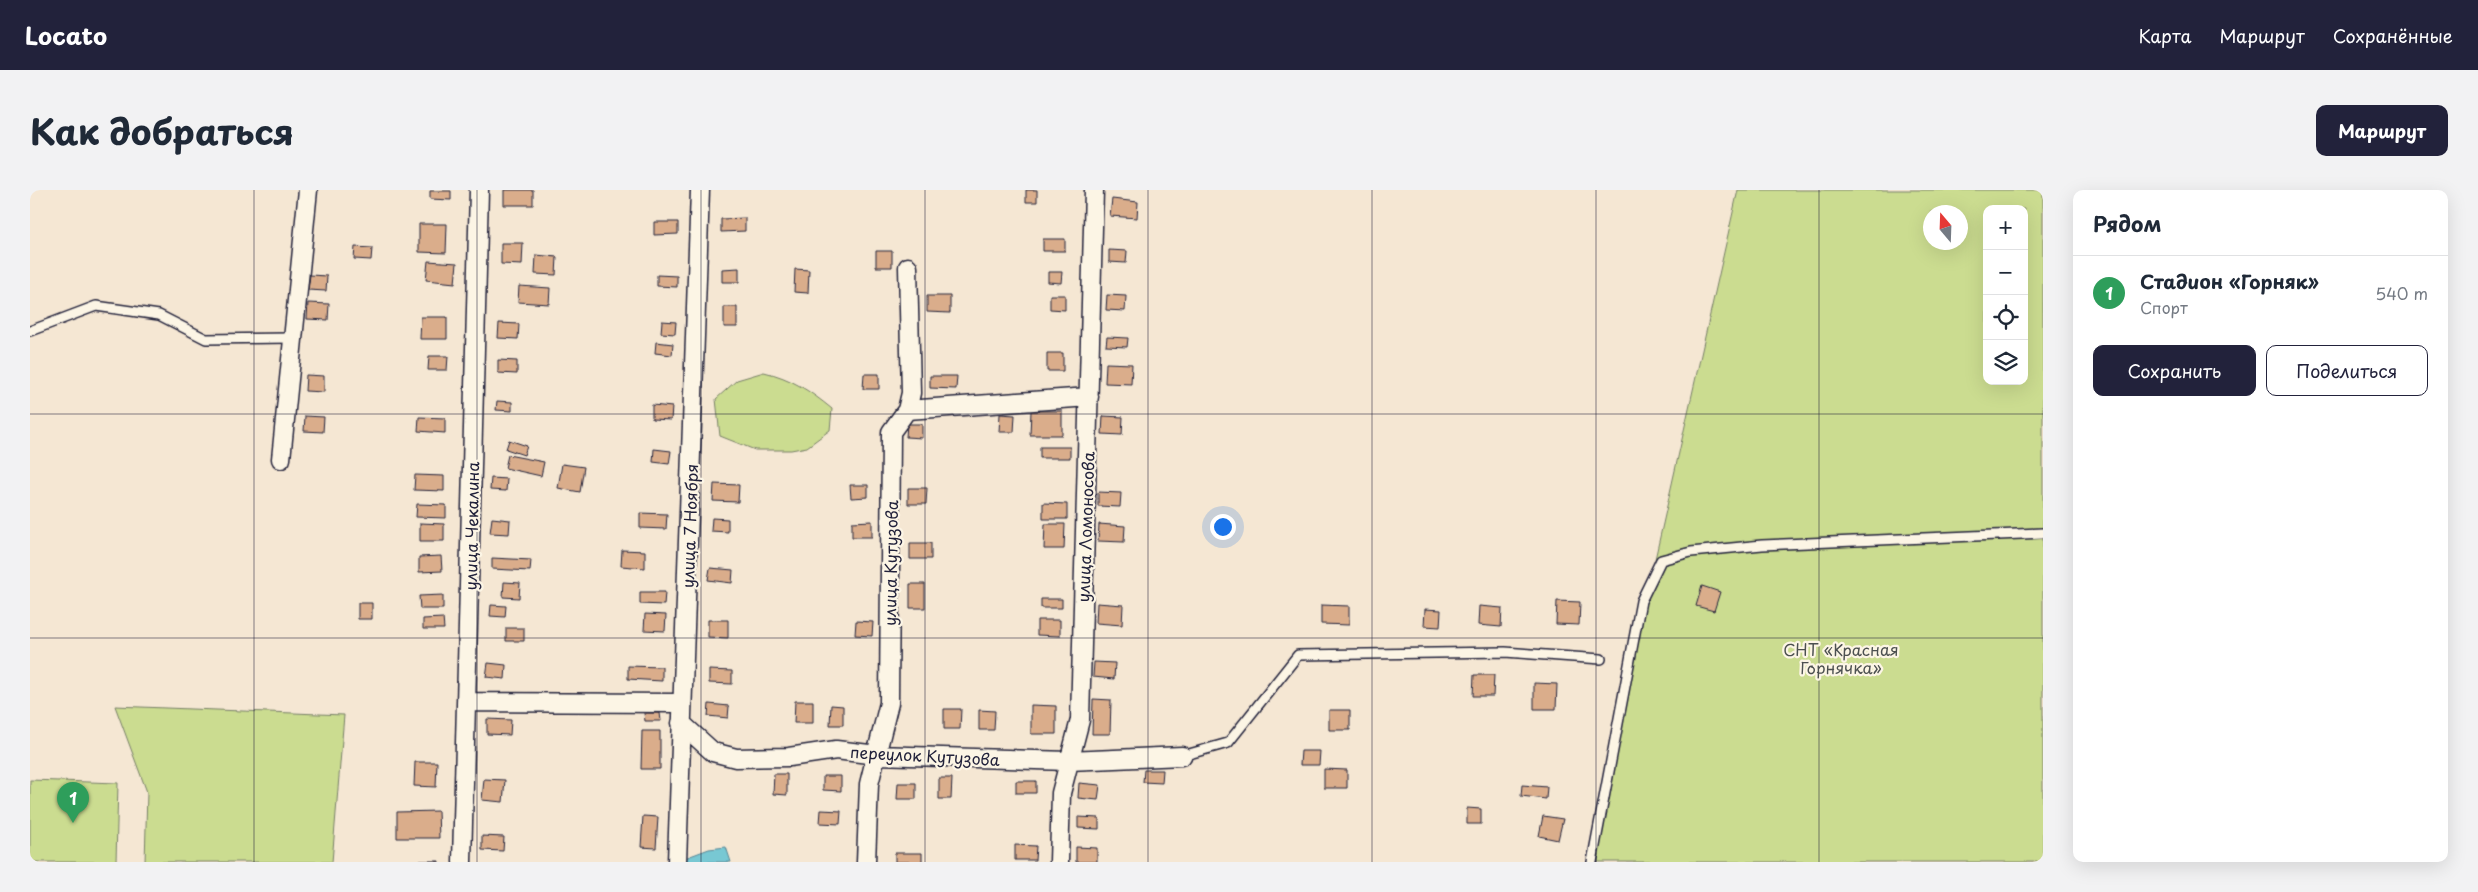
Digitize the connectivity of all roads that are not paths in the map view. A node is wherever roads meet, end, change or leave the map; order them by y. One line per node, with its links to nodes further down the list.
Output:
1 (308, 190): 7 (street)
2 (479, 190): 13 (street, улица Чекалина)
3 (700, 190): 14 (street, улица 7 Ноября)
4 (1094, 190): 8 (street, улица Ломоносова)
5 (908, 267): 9 (street, улица Кутузова)
6 (30, 331): 7 (lane)
7 (293, 338): 10 (street)
8 (1089, 396): 9 (street); 18 (street, улица Ломоносова)
9 (908, 410): 16 (street, улица Кутузова)
10 (281, 459)
11 (2043, 533): 23 (lane)
12 (1601, 659): 17 (lane)
13 (467, 702): 14 (street); 19 (street, улица Чекалина)
14 (681, 703): 15 (street, улица 7 Ноября)
15 (681, 723): 16 (street, переулок Кутузова); 20 (street, улица 7 Ноября)
16 (877, 755): 18 (street, переулок Кутузова); 21 (street, улица Кутузова)
17 (1182, 756): 18 (street, переулок Кутузова)
18 (1068, 761): 22 (street, улица Ломоносова)
19 (462, 862)
20 (676, 862)
21 (866, 862)
22 (1059, 862)
23 (1592, 862)

